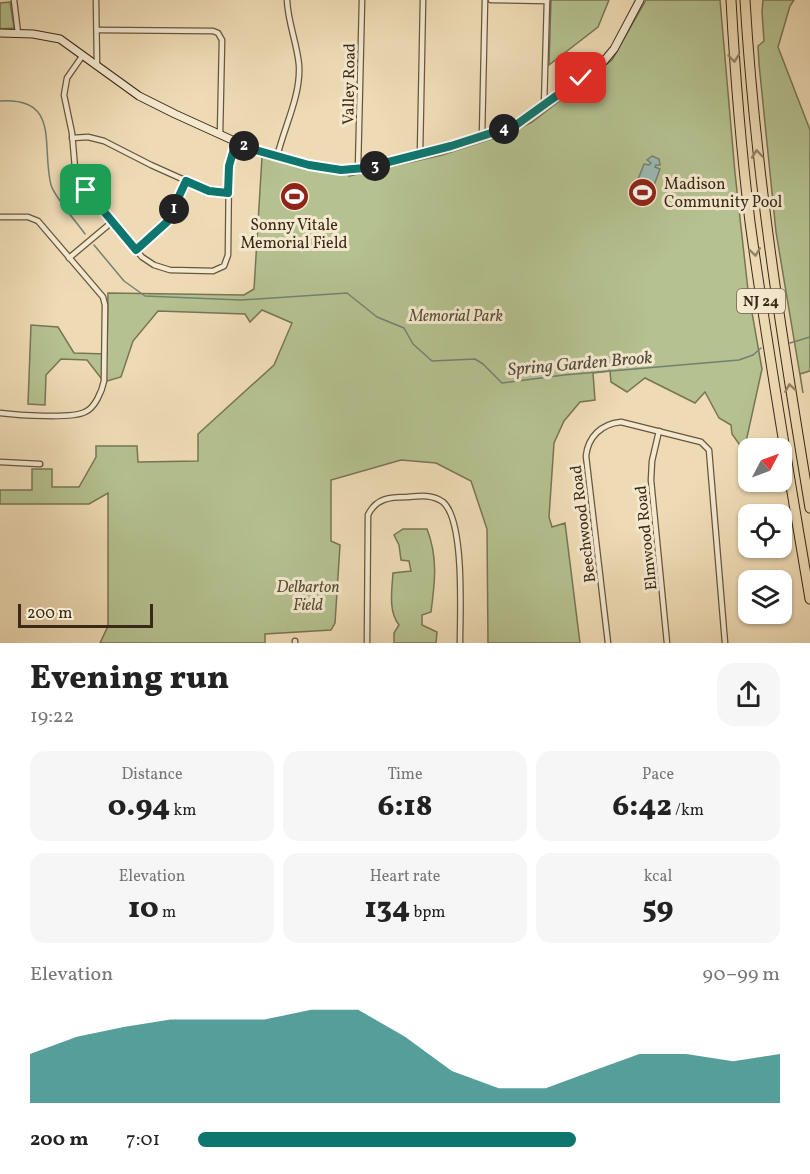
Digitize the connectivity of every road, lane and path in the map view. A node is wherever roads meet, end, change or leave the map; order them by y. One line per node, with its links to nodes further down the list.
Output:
1 (14, 0): 14 (street)
2 (96, 0): 12 (street)
3 (287, 0): 23 (street)
4 (362, 0): 24 (street, Valley Road)
5 (423, 0): 22 (street)
6 (485, 0): 19 (street)
7 (491, 0): 11 (street)
8 (640, 0): 17 (street)
9 (730, 0): 36 (highway, NJ 24, one-way to 36)
10 (745, 0): 35 (highway, NJ 24, one-way to 10)
11 (547, 1): 17 (street)
12 (98, 30): 16 (street); 18 (street)
13 (0, 33): 14 (street)
14 (18, 33): 15 (street)
15 (83, 55): 16 (street); 20 (street)
16 (97, 66): 18 (street)
17 (544, 106): 19 (street)
18 (220, 135): 21 (street)
19 (482, 136): 22 (street)
20 (72, 138): 25 (street); 28 (street)
21 (236, 142): 23 (street); 26 (street)
22 (420, 154): 24 (street)
23 (277, 156): 24 (street)
24 (358, 169)
25 (186, 181): 26 (street); 29 (street)
26 (228, 193): 29 (street)
27 (0, 217): 30 (street)
28 (112, 222): 29 (street); 30 (street)
29 (136, 250)
30 (69, 258): 31 (street)
31 (0, 413)
32 (659, 431): 39 (street, Beechwood Road); 40 (street, Elmwood Road); 41 (street, Beechwood Road)
33 (0, 462): 34 (street)
34 (40, 464)
35 (810, 508)
36 (810, 599)
37 (367, 643): 38 (street)
38 (460, 643)
39 (608, 643)
40 (667, 643)
41 (725, 643)

